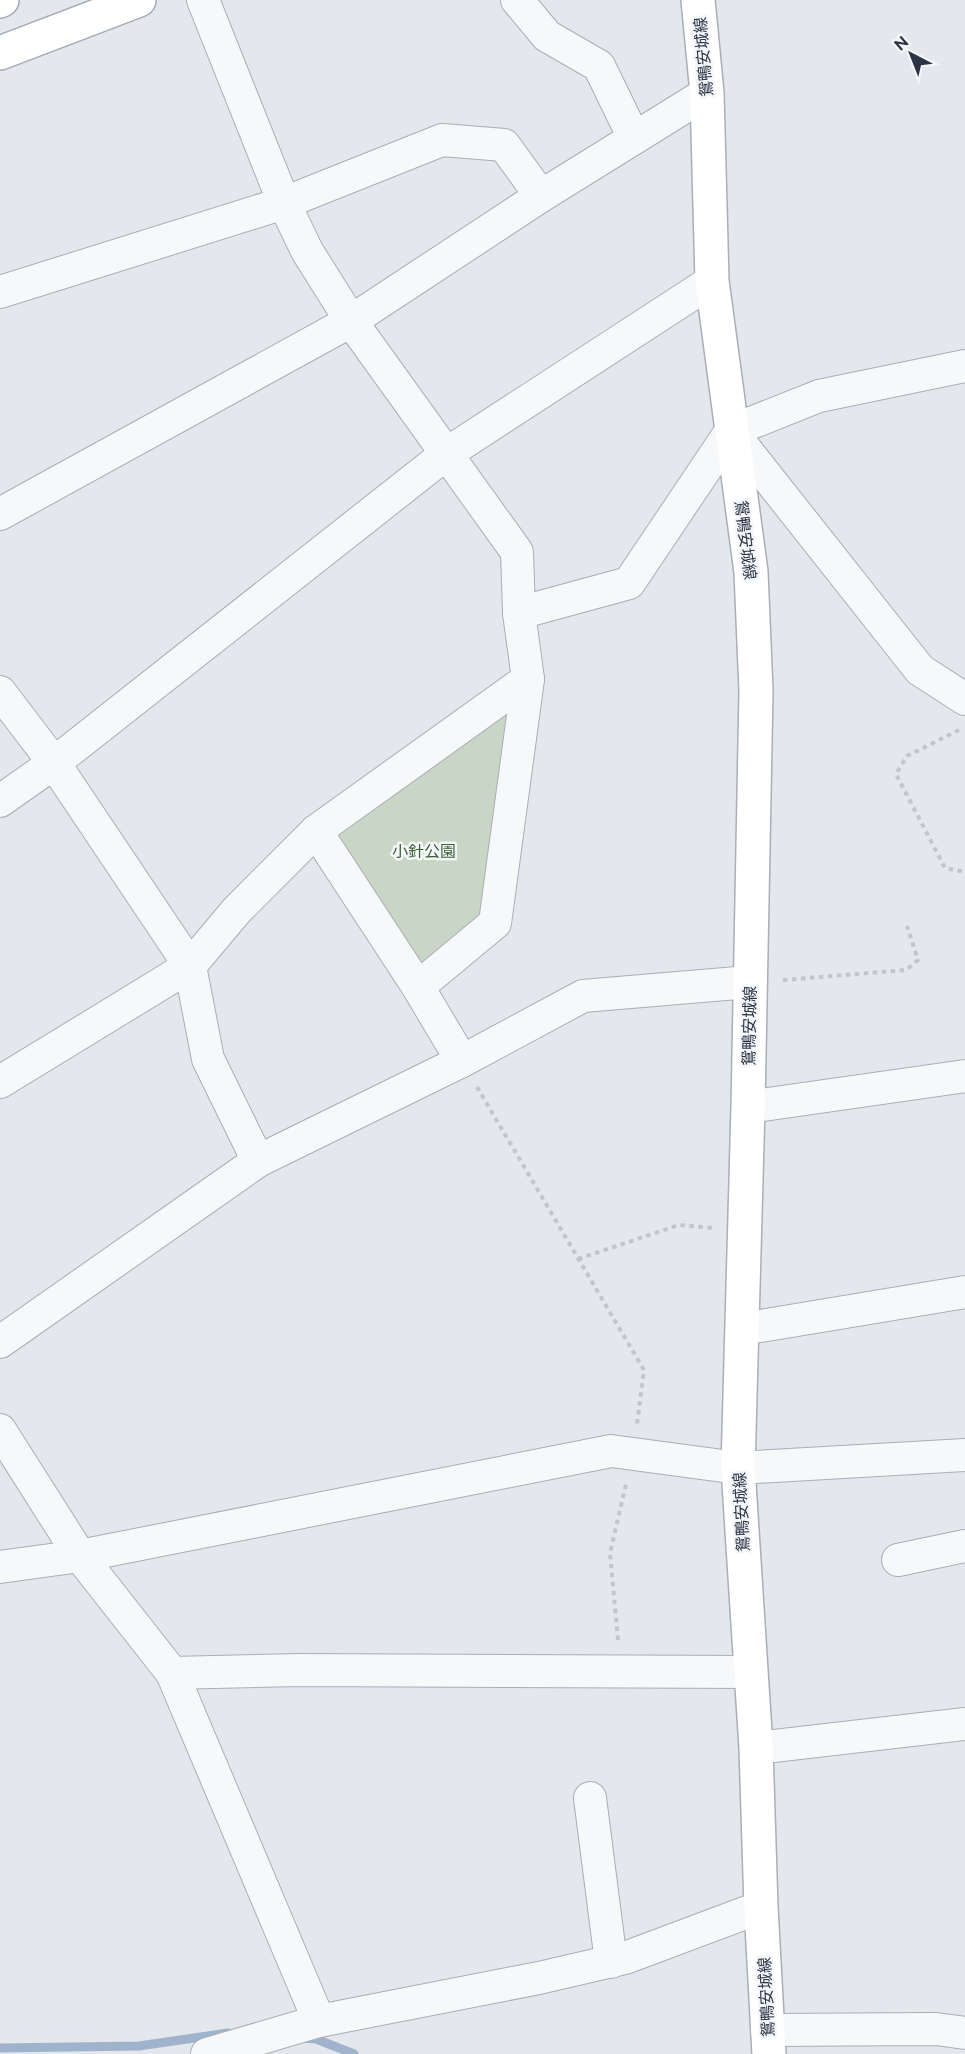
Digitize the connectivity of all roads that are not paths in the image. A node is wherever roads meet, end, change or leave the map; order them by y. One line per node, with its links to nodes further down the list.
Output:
1 (139, 0): 5 (main road)
2 (203, 0): 9 (street)
3 (517, 0): 7 (street)
4 (698, 0): 6 (main road, 鴛鴨安城線)
5 (0, 53)
6 (707, 93): 7 (street); 10 (main road, 鴛鴨安城線)
7 (634, 138): 8 (street)
8 (541, 196): 9 (street); 12 (street)
9 (284, 203): 11 (street); 12 (street)
10 (712, 281): 14 (main road, 鴛鴨安城線); 15 (street)
11 (0, 292)
12 (351, 321): 15 (street); 16 (street)
13 (965, 366): 14 (street)
14 (731, 431): 17 (street); 20 (street); 25 (main road, 鴛鴨安城線)
15 (446, 454): 17 (street); 21 (street)
16 (0, 514)
17 (519, 613): 18 (street)
18 (528, 679): 23 (street); 26 (street)
19 (0, 692): 21 (street)
20 (965, 699)
21 (54, 763): 22 (street); 24 (street)
22 (0, 801)
23 (316, 831): 24 (street); 26 (street)
24 (190, 966): 29 (street); 31 (street)
25 (750, 982): 27 (street); 30 (main road, 鴛鴨安城線)
26 (417, 987): 27 (street)
27 (462, 1061): 31 (street)
28 (965, 1076): 30 (street)
29 (0, 1082)
30 (748, 1107): 33 (main road, 鴛鴨安城線)
31 (258, 1161): 34 (street)
32 (965, 1292): 33 (street)
33 (742, 1329): 37 (main road, 鴛鴨安城線)
34 (0, 1342)
35 (0, 1430): 39 (street)
36 (965, 1455): 37 (street)
37 (738, 1468): 39 (street); 42 (main road, 鴛鴨安城線)
38 (965, 1546): 40 (street)
39 (80, 1556): 41 (street); 43 (street)
40 (898, 1560)
41 (0, 1567)
42 (751, 1672): 43 (street); 45 (main road, 鴛鴨安城線)
43 (172, 1673): 49 (street)
44 (965, 1724): 45 (street)
45 (756, 1748): 47 (main road, 鴛鴨安城線)
46 (590, 1798): 48 (street)
47 (761, 1907): 48 (street); 51 (main road, 鴛鴨安城線)
48 (610, 1962): 49 (street)
49 (319, 2021): 53 (street)
50 (965, 2033): 52 (street)
51 (768, 2042): 52 (street)
52 (887, 2042)
53 (207, 2054)

